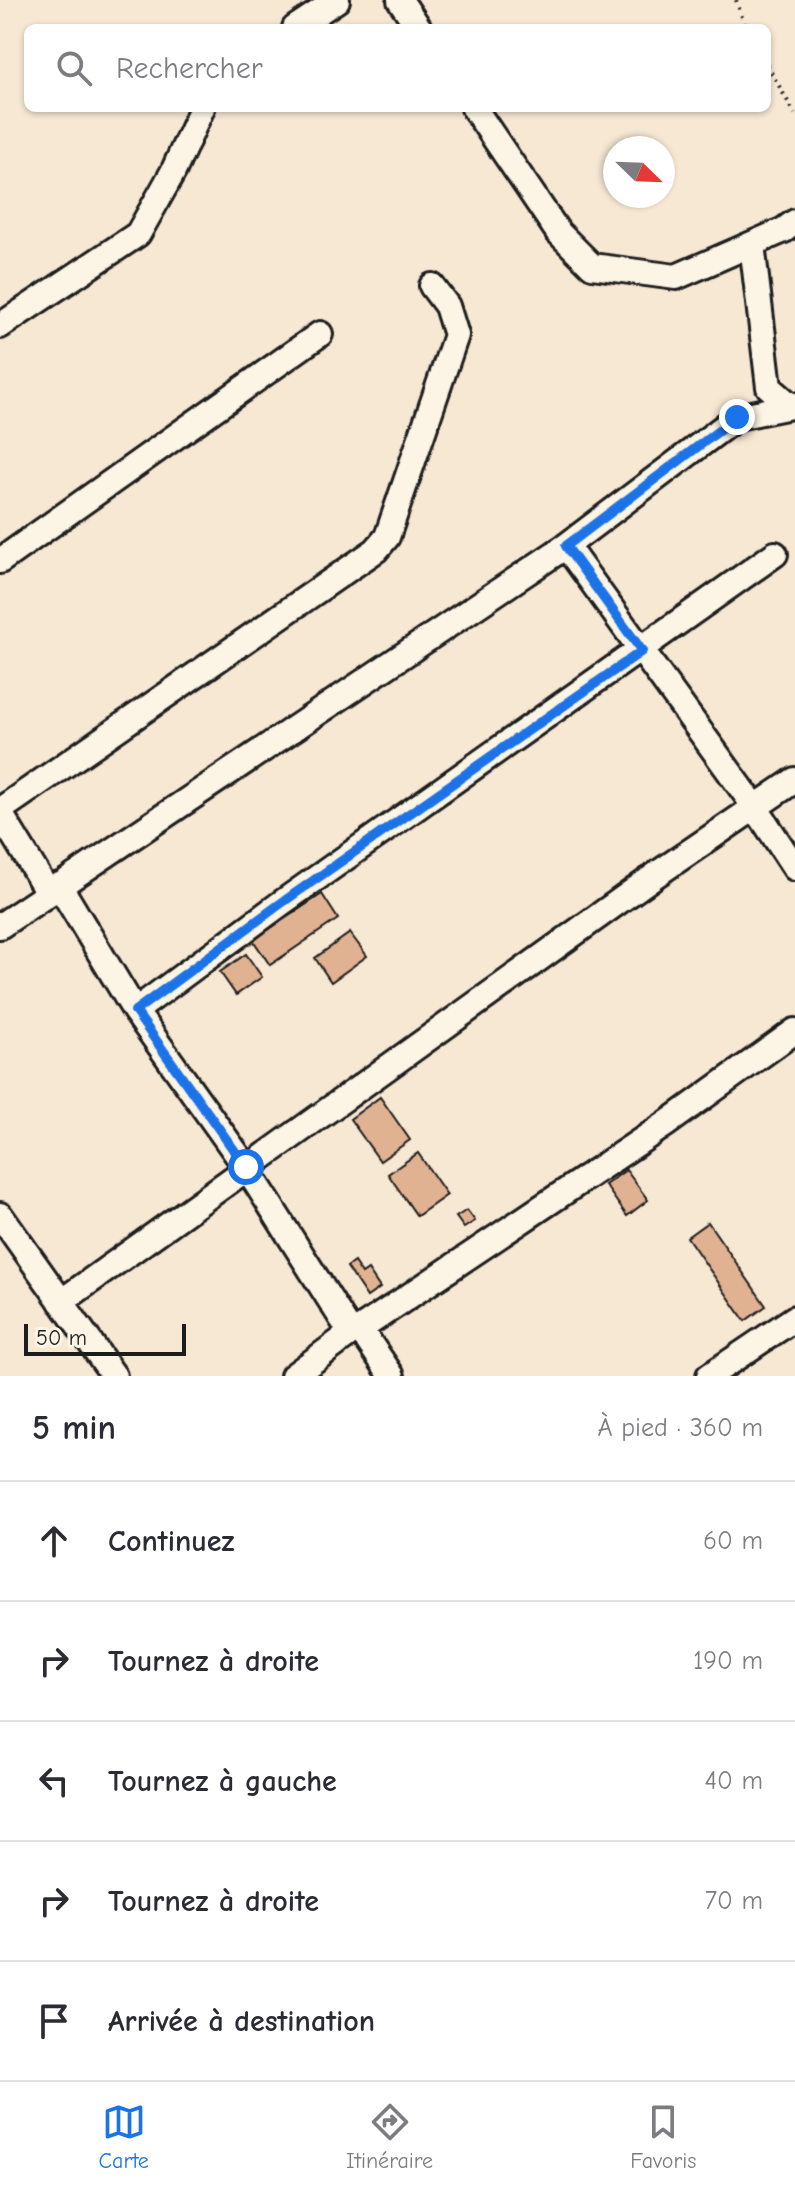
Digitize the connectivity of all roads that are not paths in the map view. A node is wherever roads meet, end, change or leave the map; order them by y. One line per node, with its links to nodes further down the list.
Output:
1 (337, 0): 3 (street)
2 (400, 0): 4 (street)
3 (301, 24)
4 (416, 24)
5 (200, 112): 10 (street)
6 (477, 112): 8 (street)
7 (795, 222): 8 (street)
8 (752, 244): 12 (street)
9 (432, 286): 19 (street)
10 (0, 326)
11 (320, 334): 15 (street)
12 (793, 405): 13 (street)
13 (566, 546): 16 (street); 21 (street)
14 (775, 554): 16 (street)
15 (0, 561)
16 (642, 651): 18 (street); 23 (street)
17 (795, 780): 18 (street)
18 (755, 807): 20 (street); 25 (street)
19 (0, 811): 21 (street)
20 (795, 868)
21 (53, 889): 22 (street); 23 (street)
22 (0, 926)
23 (135, 1011): 25 (street)
24 (795, 1031): 29 (street)
25 (246, 1167): 27 (street); 29 (street)
26 (0, 1215): 27 (street)
27 (61, 1302): 30 (street)
28 (795, 1318): 33 (street)
29 (356, 1331): 31 (street); 32 (street)
30 (114, 1376)
31 (293, 1376)
32 (392, 1376)
33 (709, 1376)

